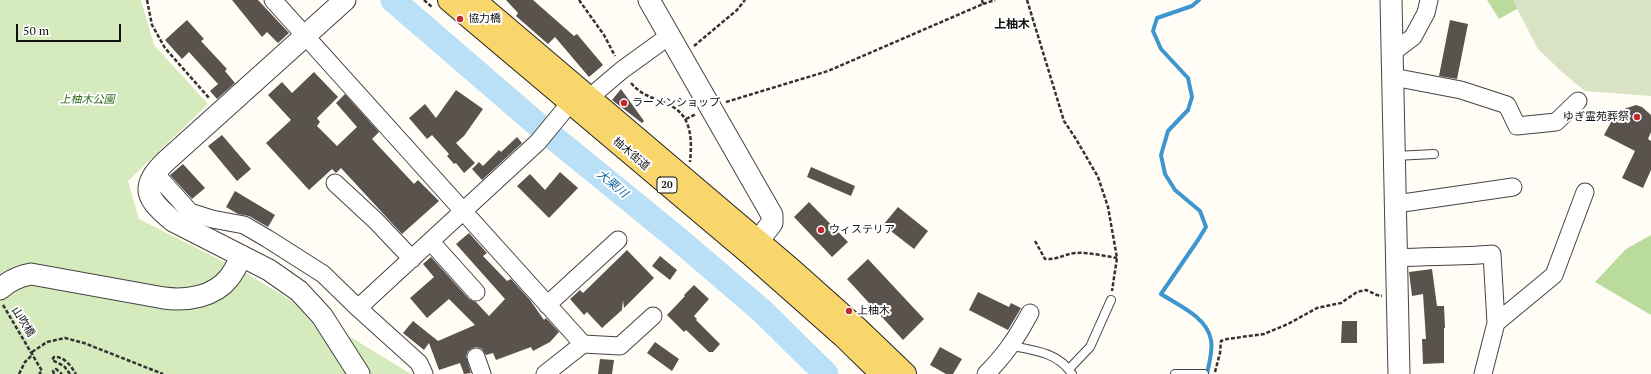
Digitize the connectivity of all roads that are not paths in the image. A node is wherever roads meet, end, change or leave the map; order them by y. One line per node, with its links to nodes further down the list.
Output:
1 (273, 0): 8 (street)
2 (345, 0): 8 (street)
3 (449, 0): 13 (main road, 柚木街道 / 20)
4 (474, 0): 13 (main road, 柚木街道 / 20)
5 (649, 0): 9 (street)
6 (1391, 0): 10 (street)
7 (1429, 0): 10 (street)
8 (305, 36): 16 (street); 21 (street)
9 (669, 36): 13 (street); 24 (street)
10 (1393, 52): 11 (street)
11 (1393, 77): 12 (street); 15 (street)
12 (1578, 101)
13 (572, 107): 21 (street); 24 (main road, 柚木街道 / 20)
14 (1434, 154): 15 (lane)
15 (1395, 156): 20 (street)
16 (154, 172): 25 (street); 32 (street)
17 (335, 183): 27 (street)
18 (1513, 187): 20 (street)
19 (1585, 192): 35 (street)
20 (1396, 204): 26 (street)
21 (463, 212): 23 (street); 31 (street)
22 (618, 240): 31 (street)
23 (431, 242): 27 (street); 29 (street)
24 (753, 247): 44 (main road, 柚木街道 / 20); 45 (main road, 柚木街道 / 20)
25 (242, 256): 28 (street); 40 (street)
26 (1397, 258): 35 (street); 49 (street)
27 (412, 259): 32 (street)
28 (0, 289)
29 (476, 292)
30 (1111, 300): 39 (lane)
31 (547, 304): 36 (street)
32 (358, 308): 41 (street)
33 (1030, 313): 37 (street)
34 (653, 316): 36 (street)
35 (1496, 323): 50 (street)
36 (583, 344): 43 (street)
37 (1012, 346): 39 (lane); 46 (street)
38 (476, 357): 42 (street)
39 (1071, 372)
40 (359, 374)
41 (424, 374)
42 (482, 374)
43 (545, 374)
44 (882, 374)
45 (905, 374)
46 (986, 374)
47 (1175, 374): 48 (lane)
48 (1204, 374)
49 (1399, 374)
50 (1484, 374)

